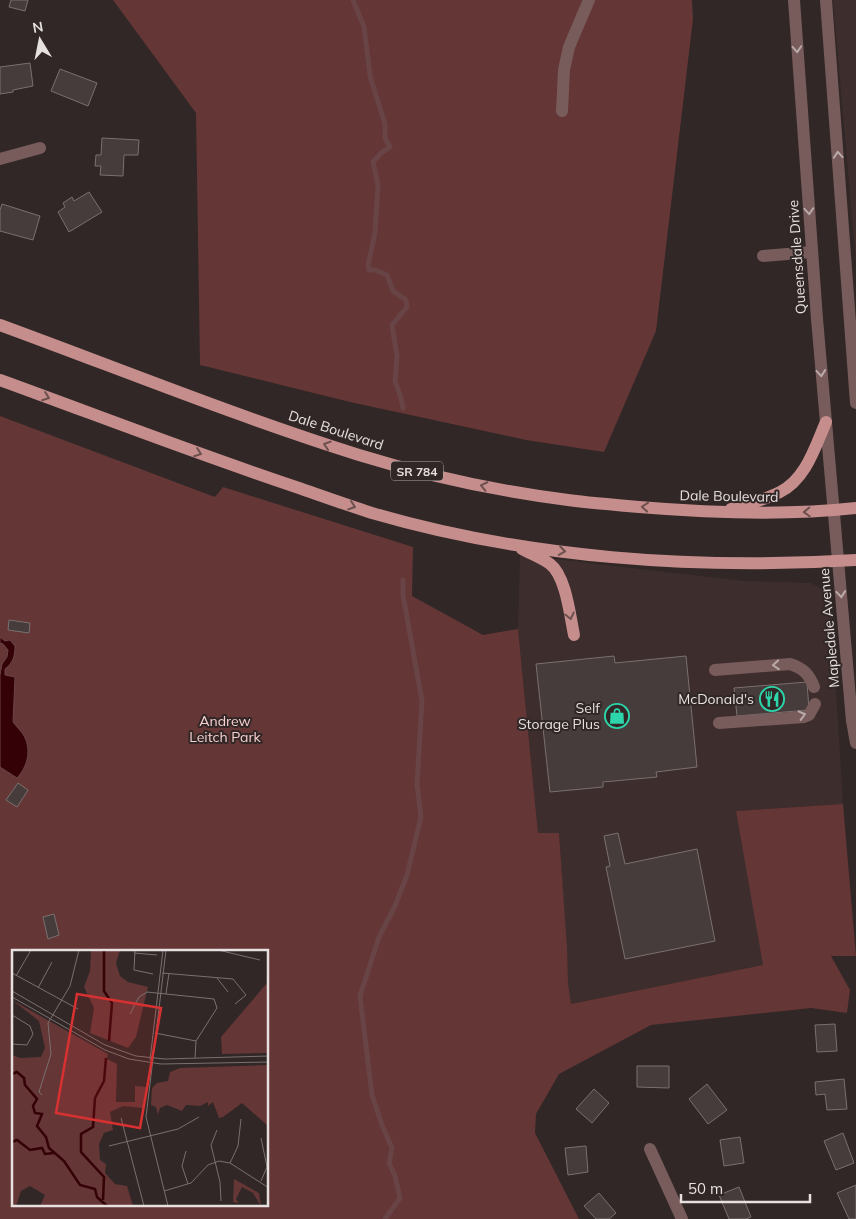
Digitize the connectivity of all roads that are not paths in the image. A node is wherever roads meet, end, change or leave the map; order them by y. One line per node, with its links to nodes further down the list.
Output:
1 (589, 0): 4 (street)
2 (794, 0): 7 (street, Queensdale Drive, one-way to 7)
3 (826, 0): 9 (street, one-way to 3)
4 (562, 111)
5 (40, 148): 6 (street)
6 (0, 159)
7 (812, 252): 8 (street); 13 (street, Queensdale Drive, one-way to 13)
8 (763, 256)
9 (850, 256): 12 (street)
10 (0, 325): 16 (main road, Dale Boulevard / SR 784, one-way to 10)
11 (0, 380): 17 (main road, one-way to 17)
12 (856, 403)
13 (826, 422): 15 (street, Queensdale Drive); 16 (main road)
14 (856, 508): 15 (main road, Dale Boulevard / SR 784)
15 (833, 511): 16 (main road, Dale Boulevard / SR 784, one-way to 16); 19 (street, Mapledale Avenue)
16 (720, 512)
17 (510, 544): 19 (main road, one-way to 19); 20 (main road, one-way to 20)
18 (856, 560): 19 (main road)
19 (838, 561): 25 (street, Mapledale Avenue, one-way to 25)
20 (574, 635)
21 (715, 670): 22 (street, one-way to 21)
22 (814, 687)
23 (815, 704): 24 (street, one-way to 23)
24 (719, 723)
25 (856, 743)
26 (650, 1149): 27 (street)
27 (682, 1219)

